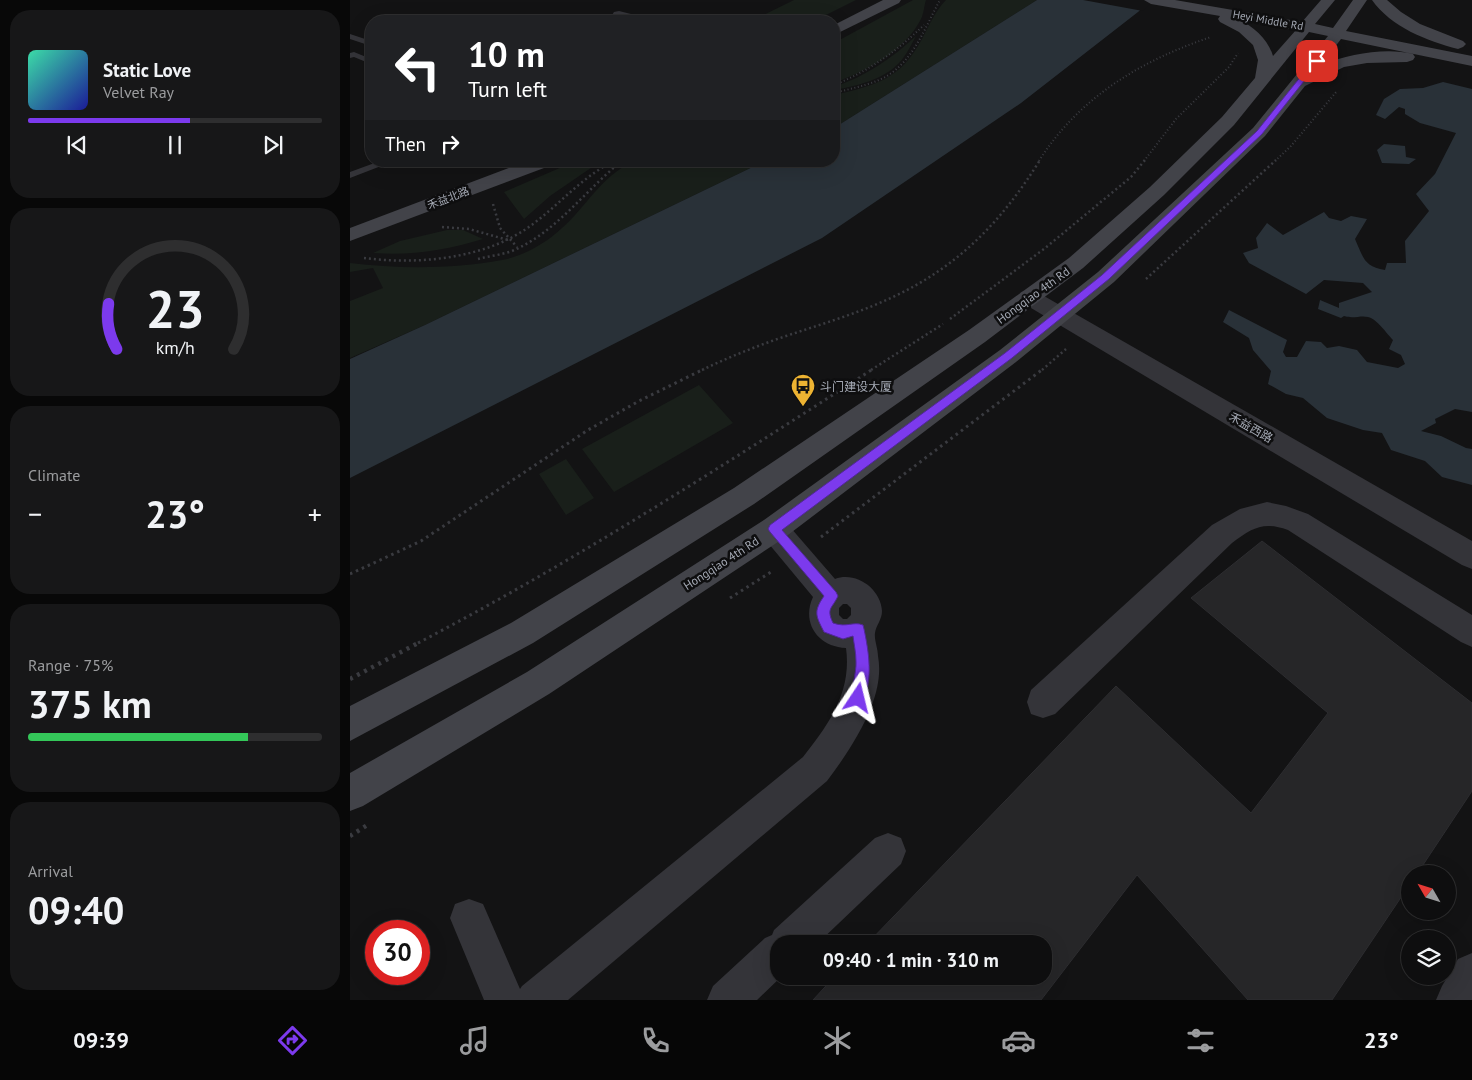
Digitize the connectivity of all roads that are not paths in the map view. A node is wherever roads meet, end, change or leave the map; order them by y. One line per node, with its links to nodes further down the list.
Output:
1 (894, 0): 8 (street)
2 (1152, 0): 6 (street, Heyi Middle Rd)
3 (1224, 0): 7 (street, Heyi Middle Rd)
4 (1360, 0): 9 (street, Hongqiao 4th Rd)
5 (1379, 0): 12 (street)
6 (1176, 4): 7 (street, Heyi Middle Rd); 16 (street)
7 (1316, 15): 9 (street, Heyi Middle Rd); 16 (street, Hongqiao 4th Rd)
8 (840, 28)
9 (1341, 28): 12 (street, Heyi Middle Rd); 15 (street, Heyi Middle Rd); 17 (street, Hongqiao 4th Rd)
10 (350, 36): 11 (lane)
11 (365, 42)
12 (1472, 48)
13 (350, 56): 14 (lane)
14 (365, 59)
15 (1472, 61): 17 (street)
16 (1262, 81): 22 (street, Hongqiao 4th Rd)
17 (1294, 90): 23 (street, Hongqiao 4th Rd)
18 (374, 167): 20 (lane)
19 (529, 167): 21 (street, 禾益北路)
20 (350, 176)
21 (350, 235)
22 (1029, 298): 23 (street, 禾益西路); 28 (street, Hongqiao 4th Rd)
23 (1059, 315): 24 (street, Hongqiao 4th Rd); 25 (street, 禾益西路)
24 (774, 529): 29 (street, Hongqiao 4th Rd); 36 (street)
25 (1472, 556)
26 (1472, 632): 27 (street)
27 (1043, 702)
28 (350, 724)
29 (350, 793)
30 (888, 851): 32 (street)
31 (469, 918): 35 (street)
32 (798, 935)
33 (770, 960): 37 (street)
34 (1472, 973): 38 (street)
35 (504, 1000)
36 (536, 1000)
37 (727, 1000)
38 (1456, 1000)

